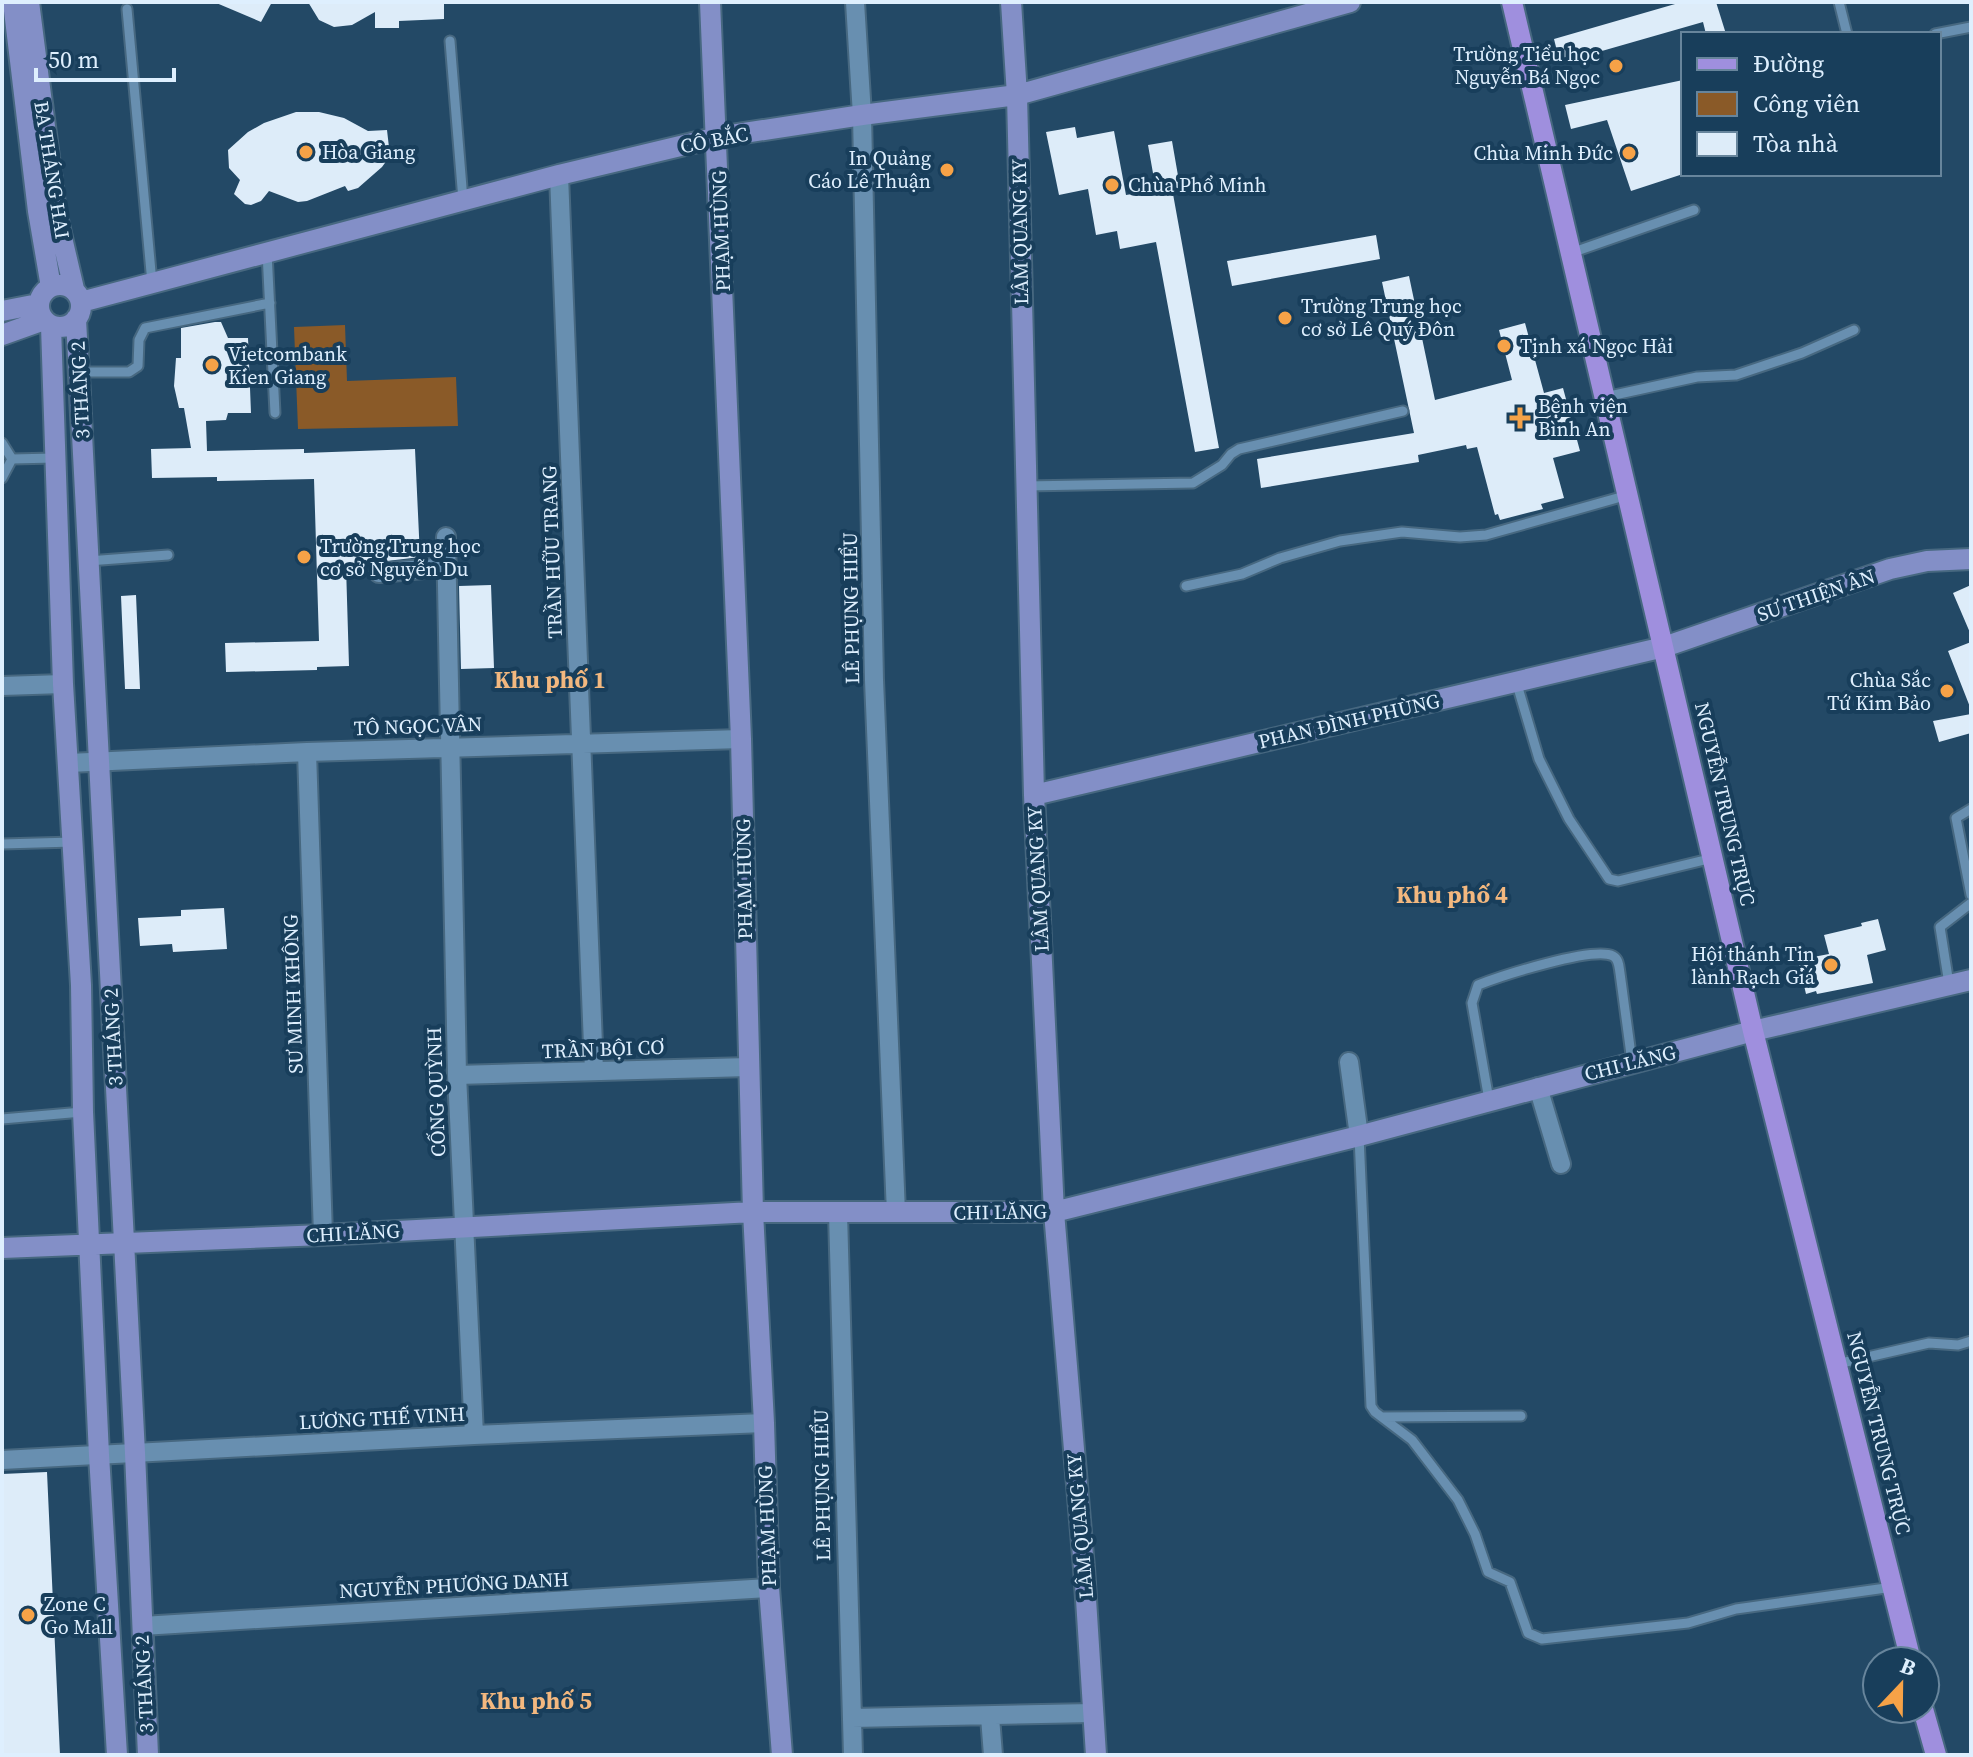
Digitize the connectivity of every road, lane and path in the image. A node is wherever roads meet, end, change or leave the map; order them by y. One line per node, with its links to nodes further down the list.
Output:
1 (13, 2): 20 (street, BA THÁNG HAI)
2 (29, 2): 20 (street, BA THÁNG HAI)
3 (710, 2): 16 (street, PHẠM HÙNG)
4 (855, 2): 15 (street, LÊ PHỤNG HIỂU)
5 (1011, 2): 14 (street, LÂM QUANG KY)
6 (1350, 2): 14 (street, CÔ BẮC)
7 (1512, 2): 22 (main road, NGUYỄN TRUNG TRỰC)
8 (1839, 2): 11 (lane)
9 (127, 9): 23 (lane)
10 (1971, 27): 12 (lane)
11 (1846, 32)
12 (1941, 33)
13 (450, 41): 18 (lane)
14 (1017, 95): 15 (street, CÔ BẮC); 39 (street, LÂM QUANG KY)
15 (862, 115): 16 (street, CÔ BẮC); 82 (street, LÊ PHỤNG HIỂU)
16 (718, 137): 17 (street, CÔ BẮC); 52 (street, PHẠM HÙNG)
17 (559, 175): 18 (street, CÔ BẮC); 53 (street, TRẦN HỮU TRANG)
18 (463, 200): 21 (street, CÔ BẮC)
19 (1694, 210): 22 (lane)
20 (47, 212): 24 (street); 25 (street, BA THÁNG HAI)
21 (267, 252): 23 (street, CÔ BẮC); 26 (lane)
22 (1571, 253): 32 (main road, NGUYỄN TRUNG TRỰC)
23 (152, 283): 25 (street, CÔ BẮC)
24 (51, 287): 25 (street); 28 (street)
25 (77, 303): 28 (street, CÔ BẮC); 31 (street, 3 THÁNG 2)
26 (270, 303): 31 (lane); 34 (lane)
27 (2, 311): 28 (street)
28 (45, 317): 30 (street); 36 (street, 3 THÁNG 2)
29 (1854, 330): 32 (lane)
30 (2, 335)
31 (79, 372): 44 (street, 3 THÁNG 2)
32 (1605, 397): 40 (main road, NGUYỄN TRUNG TRỰC)
33 (1403, 411): 39 (lane)
34 (275, 413)
35 (2, 443): 37 (lane)
36 (54, 458): 37 (lane); 50 (street, 3 THÁNG 2)
37 (12, 459): 38 (lane)
38 (2, 478)
39 (1026, 486): 58 (street, LÂM QUANG KY)
40 (1628, 495): 47 (lane); 48 (main road, NGUYỄN TRUNG TRỰC)
41 (446, 537): 45 (street, CỐNG QUỲNH)
42 (168, 555): 44 (lane)
43 (1971, 559): 48 (street, SƯ THIỆN ÂN)
44 (88, 561): 56 (street, 3 THÁNG 2)
45 (446, 567): 46 (street); 54 (street, CỐNG QUỲNH)
46 (379, 573)
47 (1186, 586)
48 (1664, 647): 49 (street, PHAN ĐÌNH PHÙNG); 62 (main road, NGUYỄN TRUNG TRỰC)
49 (1516, 681): 58 (street, PHAN ĐÌNH PHÙNG); 62 (lane)
50 (63, 684): 51 (street); 57 (street, 3 THÁNG 2)
51 (2, 686)
52 (741, 739): 53 (street, TÔ NGỌC VÂN); 70 (street, PHẠM HÙNG)
53 (581, 743): 54 (street, TÔ NGỌC VÂN); 71 (street, TRẦN HỮU TRANG)
54 (449, 747): 55 (street, TÔ NGỌC VÂN); 72 (street, CỐNG QUỲNH)
55 (307, 752): 56 (street, TÔ NGỌC VÂN); 84 (street, SƯ MINH KHÔNG)
56 (98, 762): 57 (street, TÔ NGỌC VÂN); 85 (street, 3 THÁNG 2)
57 (69, 763): 60 (street, 3 THÁNG 2)
58 (1034, 795): 80 (street, LÂM QUANG KY)
59 (1971, 809): 63 (lane)
60 (73, 842): 61 (lane); 75 (street, 3 THÁNG 2)
61 (2, 844)
62 (1713, 858): 67 (main road, NGUYỄN TRUNG TRỰC)
63 (1971, 895)
64 (1971, 903): 66 (lane)
65 (1971, 980): 66 (street, CHI LĂNG)
66 (1949, 985): 67 (street, CHI LĂNG)
67 (1753, 1031): 69 (street, CHI LĂNG); 89 (main road, NGUYỄN TRUNG TRỰC)
68 (1349, 1062): 77 (street)
69 (1632, 1062): 73 (street, CHI LĂNG); 74 (lane)
70 (749, 1067): 71 (street, TRẦN BỘI CƠ); 79 (street, PHẠM HÙNG)
71 (594, 1071): 72 (street, TRẦN BỘI CƠ)
72 (457, 1075): 83 (street, CỐNG QUỲNH)
73 (1538, 1087): 74 (street, CHI LĂNG); 78 (street)
74 (1489, 1100): 77 (street, CHI LĂNG)
75 (83, 1112): 76 (lane); 86 (street, 3 THÁNG 2)
76 (2, 1119)
77 (1359, 1136): 80 (street, CHI LĂNG); 91 (lane)
78 (1561, 1164)
79 (753, 1212): 81 (street, CHI LĂNG); 83 (street, CHI LĂNG); 92 (street, PHẠM HÙNG)
80 (1054, 1212): 82 (street, CHI LĂNG); 101 (street, LÂM QUANG KY)
81 (838, 1213): 82 (street, CHI LĂNG); 103 (street, LÊ PHỤNG HIỂU)
82 (896, 1213)
83 (463, 1228): 84 (street, CHI LĂNG); 93 (street, CỐNG QUỲNH)
84 (323, 1235): 85 (street, CHI LĂNG)
85 (124, 1244): 86 (street, CHI LĂNG); 94 (street, 3 THÁNG 2)
86 (89, 1245): 87 (street, CHI LĂNG); 95 (street, 3 THÁNG 2)
87 (2, 1248)
88 (1971, 1341): 89 (lane)
89 (1837, 1364): 97 (main road, NGUYỄN TRUNG TRỰC)
90 (1521, 1416): 91 (lane)
91 (1382, 1417): 97 (lane)
92 (764, 1423): 93 (street, LƯƠNG THẾ VINH); 98 (street, PHẠM HÙNG)
93 (474, 1435): 94 (street, LƯƠNG THẾ VINH)
94 (135, 1453): 95 (street, LƯƠNG THẾ VINH); 99 (street, 3 THÁNG 2)
95 (99, 1455): 96 (street, LƯƠNG THẾ VINH); 105 (street, 3 THÁNG 2)
96 (2, 1460)
97 (1893, 1587): 100 (main road, NGUYỄN TRUNG TRỰC)
98 (769, 1588): 99 (street, NGUYỄN PHƯƠNG DANH); 107 (street, PHẠM HÙNG)
99 (142, 1626): 106 (street, 3 THÁNG 2)
100 (1907, 1645)
101 (1093, 1713): 102 (street); 110 (street, LÂM QUANG KY)
102 (990, 1717): 103 (street); 109 (street)
103 (852, 1718): 108 (street, LÊ PHỤNG HIỂU)
104 (1928, 1725): 111 (main road)
105 (117, 1755)
106 (148, 1755)
107 (782, 1755)
108 (853, 1755)
109 (993, 1755)
110 (1096, 1755)
111 (1936, 1755)

